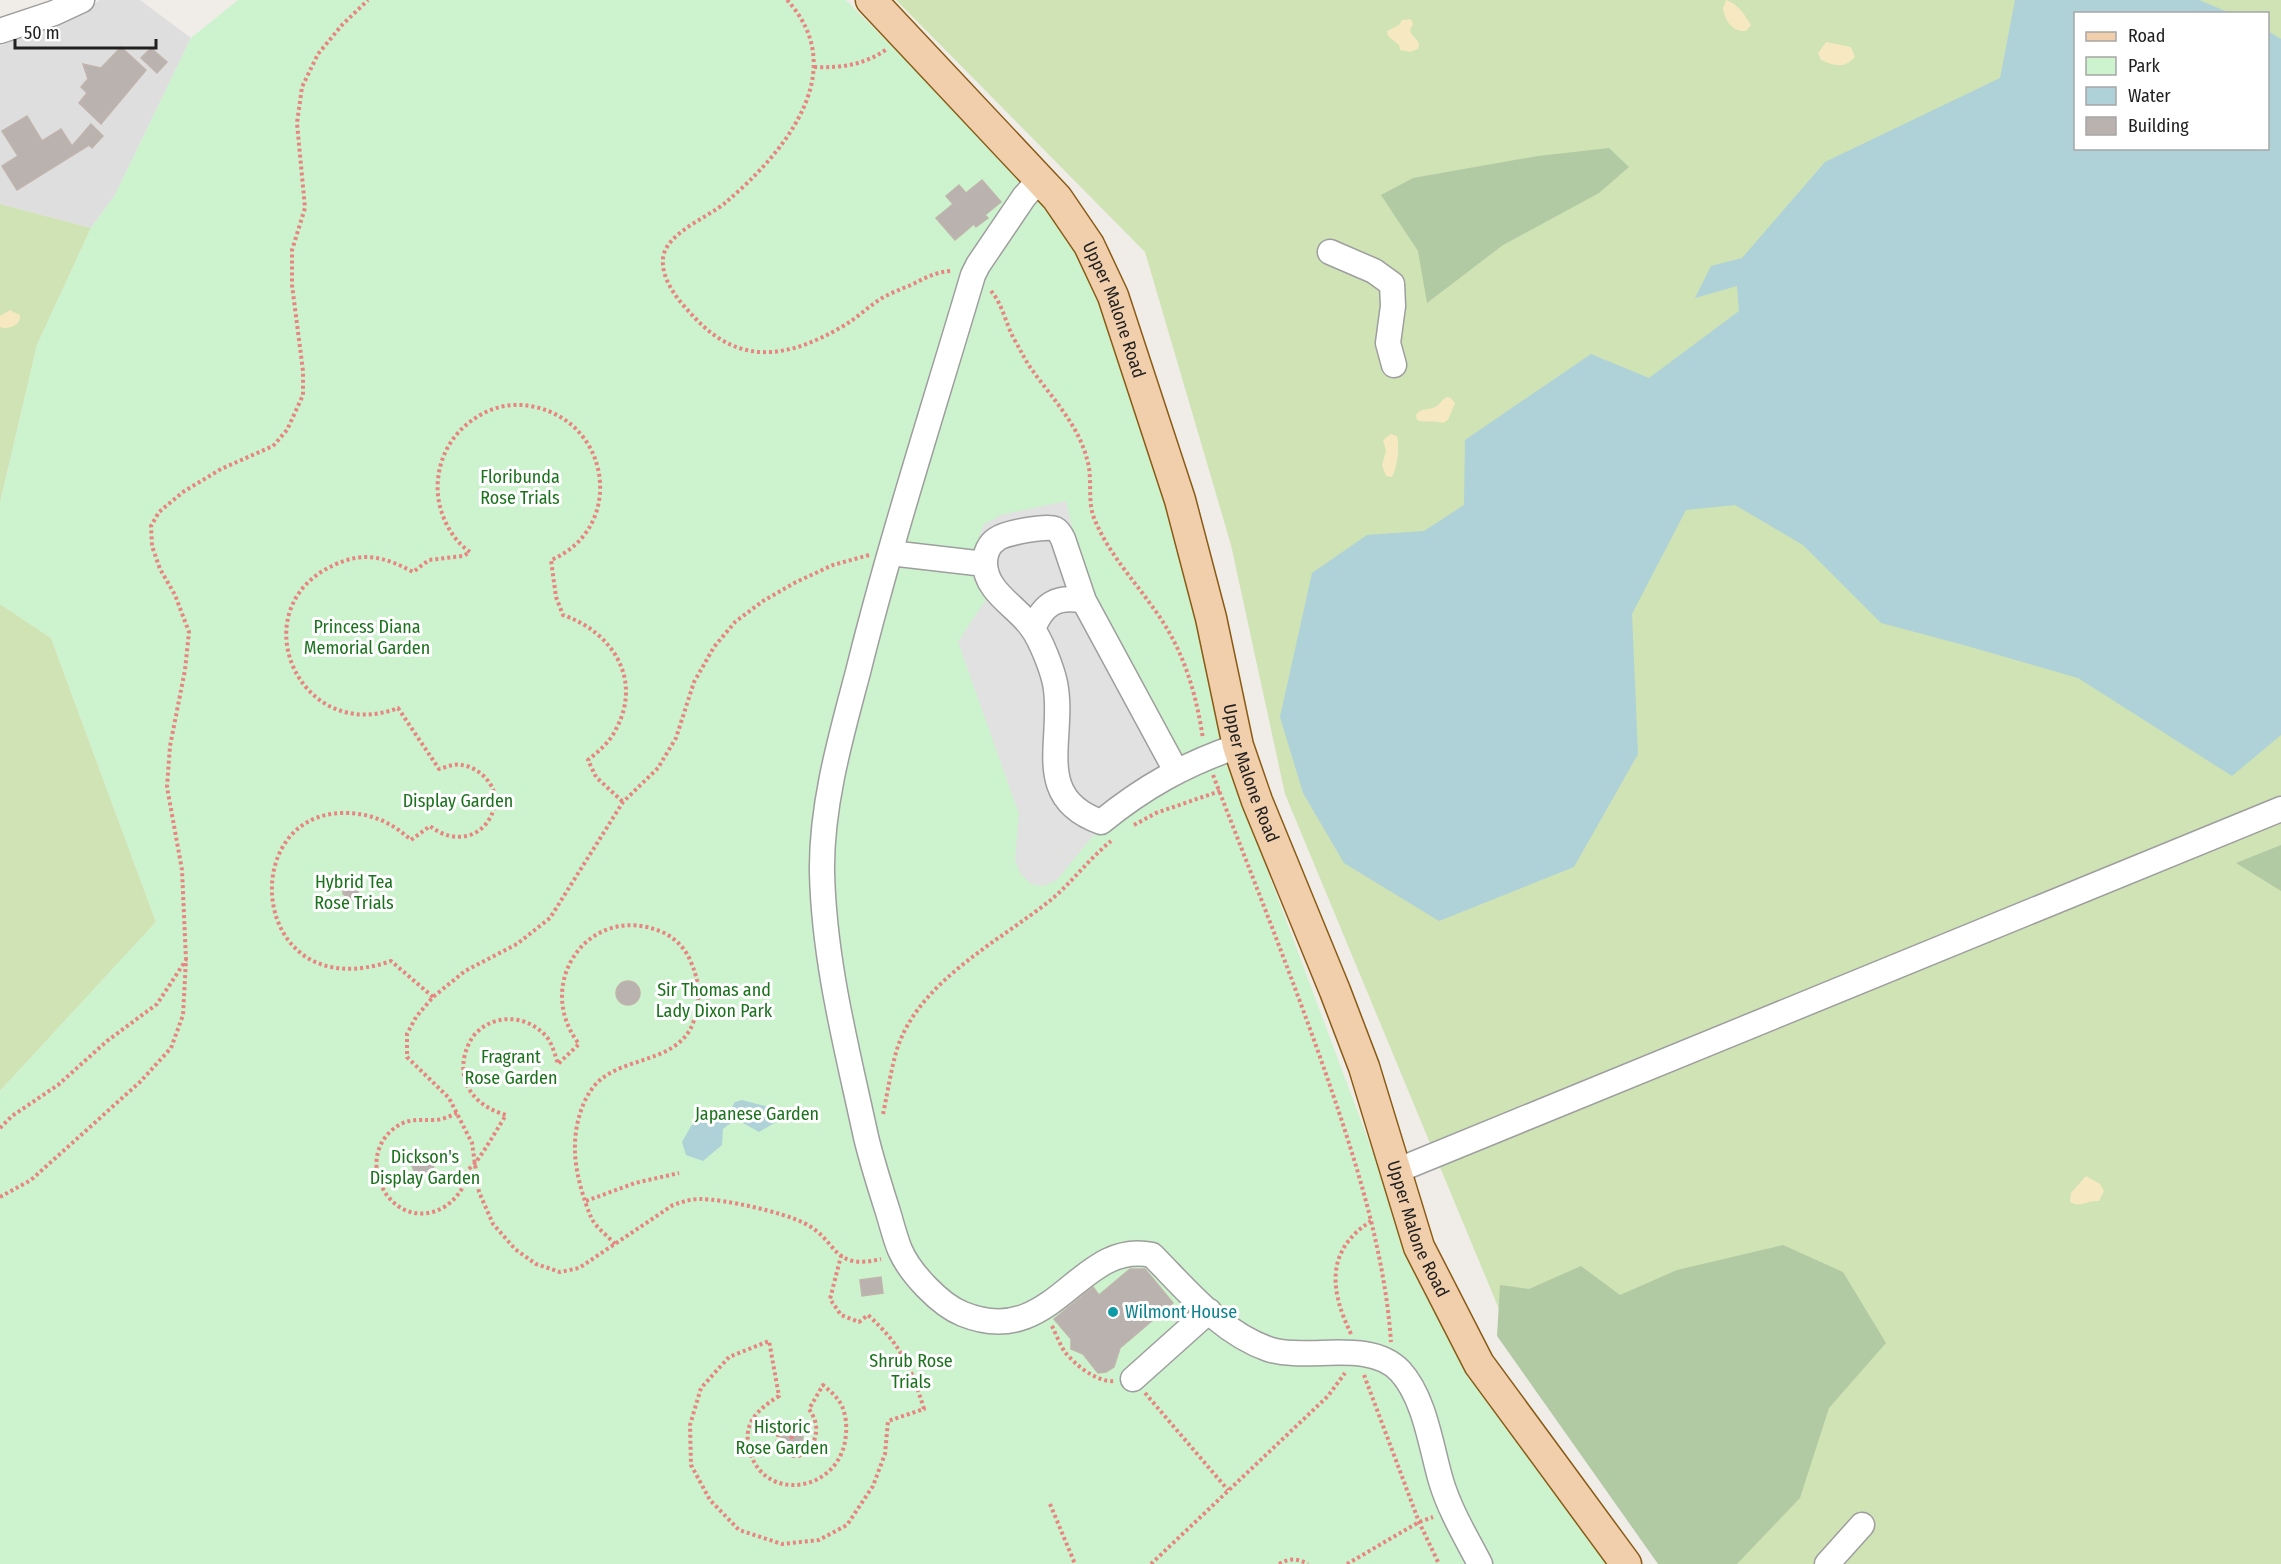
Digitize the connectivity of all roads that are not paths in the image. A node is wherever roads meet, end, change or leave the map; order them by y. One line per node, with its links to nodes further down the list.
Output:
1 (82, 0): 3 (street)
2 (872, 0): 4 (main road, Upper Malone Road)
3 (0, 31)
4 (1039, 180): 7 (street); 11 (main road, Upper Malone Road)
5 (1330, 252): 6 (street)
6 (1394, 365)
7 (890, 552): 8 (street); 15 (street)
8 (985, 564): 9 (street); 10 (street)
9 (1084, 601): 10 (street); 12 (street)
10 (1033, 629): 12 (street)
11 (1238, 746): 12 (street); 14 (main road, Upper Malone Road)
12 (1176, 771)
13 (2281, 809): 14 (street)
14 (1395, 1171): 19 (main road, Upper Malone Road)
15 (1209, 1311): 16 (street); 18 (street)
16 (1133, 1379)
17 (1862, 1525): 20 (street)
18 (1480, 1564)
19 (1626, 1564)
20 (1827, 1564)

